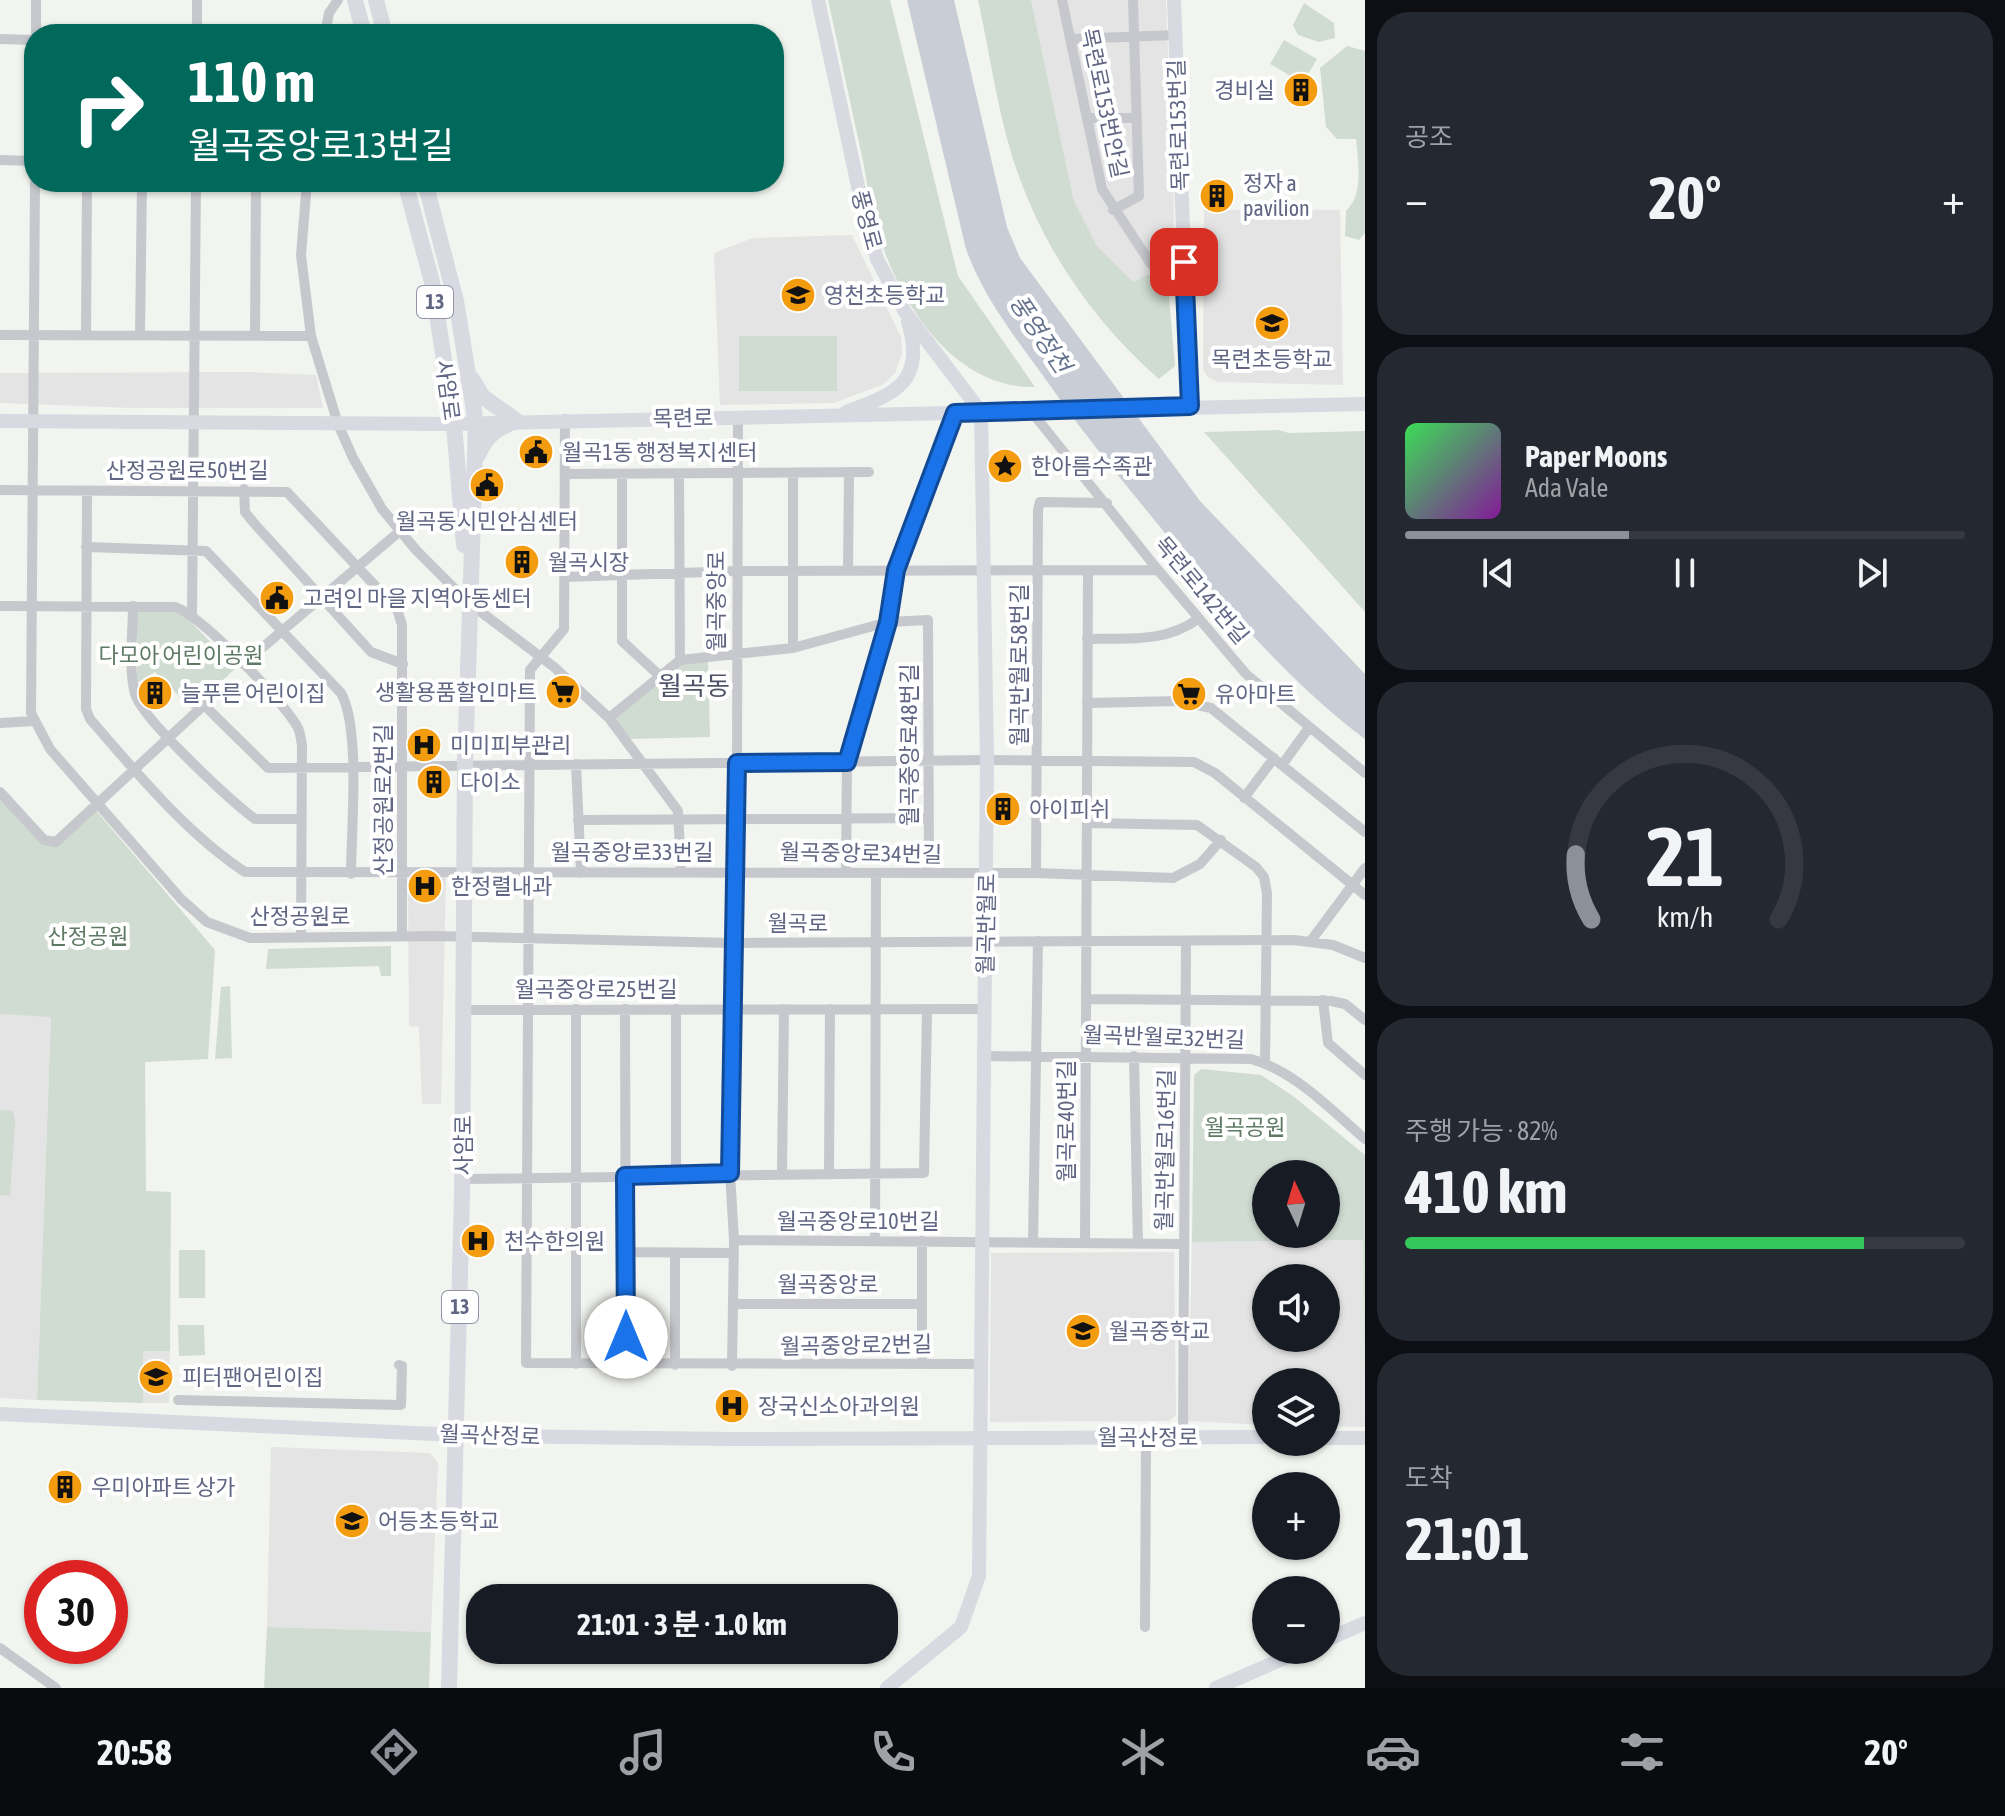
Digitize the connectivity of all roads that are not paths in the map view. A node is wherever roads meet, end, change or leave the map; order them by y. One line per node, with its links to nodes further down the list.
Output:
1 (36, 0): 10 (street)
2 (197, 0): 11 (street)
3 (338, 0): 12 (street)
4 (355, 0): 13 (main road)
5 (376, 0): 14 (main road)
6 (818, 0): 34 (street, 풍영로)
7 (1062, 0): 19 (street, 목련로153번안길)
8 (1133, 0): 16 (street, 목련로153번길)
9 (1174, 0): 15 (street, 목련로153번길)
10 (35, 24)
11 (197, 24)
12 (327, 24)
13 (361, 24)
14 (382, 24)
15 (1175, 35): 16 (street, 목련로153번길); 33 (street, 목련로153번길)
16 (1135, 36): 19 (street, 목련로153번길); 21 (street, 목련로153번길)
17 (24, 38): 18 (street)
18 (0, 39)
19 (1071, 39): 20 (street, 목련로153번안길)
20 (1087, 118): 21 (street); 32 (street, 목련로153번안길)
21 (1137, 118): 32 (street, 목련로153번길)
22 (0, 160): 23 (street)
23 (24, 161)
24 (35, 192): 36 (street, 산정공원로)
25 (87, 192): 37 (street)
26 (142, 192): 38 (street)
27 (196, 192): 39 (street)
28 (256, 192): 40 (street)
29 (306, 192): 41 (street)
30 (408, 192): 56 (main road, 사암로 / 13)
31 (428, 192): 42 (main road, 사암로 / 13)
32 (1113, 210): 33 (street, 목련로153번안길)
33 (1184, 262): 44 (street, 목련로153번길)
34 (905, 312): 46 (street, 풍영로); 48 (street)
35 (0, 335): 36 (street)
36 (35, 335): 37 (street); 52 (street, 산정공원로)
37 (86, 335): 38 (street)
38 (140, 335): 39 (street)
39 (195, 335): 40 (street); 57 (street)
40 (255, 335): 41 (street)
41 (311, 336): 55 (street)
42 (467, 370): 53 (main road); 54 (main road, 사암로 / 13)
43 (1365, 404): 44 (street, 목련로)
44 (1190, 406): 45 (street, 목련로)
45 (1037, 410): 46 (street, 목련로); 71 (street, 목련로142번길)
46 (981, 412): 47 (street, 목련로); 76 (street, 월곡반월로)
47 (955, 413): 48 (street, 목련로); 78 (street)
48 (832, 416): 49 (street, 목련로)
49 (738, 417): 50 (street, 목련로); 63 (street, 월곡중앙로)
50 (565, 419): 53 (street, 목련로); 62 (street, 월곡중앙로33번길)
51 (0, 421): 52 (street, 목련로)
52 (34, 421): 57 (street, 목련로); 69 (street, 산정공원로)
53 (517, 421): 54 (street, 목련로); 58 (main road)
54 (476, 423): 56 (street, 목련로); 58 (main road, 사암로 / 13)
55 (338, 424): 56 (street, 목련로); 57 (street, 목련로); 72 (street)
56 (454, 424): 88 (main road, 사암로 / 13)
57 (193, 425): 66 (street)
58 (476, 460): 88 (main road, 사암로 / 13)
59 (849, 472): 60 (street); 61 (street); 77 (street)
60 (869, 472)
61 (793, 473): 63 (street); 83 (street)
62 (565, 474): 65 (street); 86 (street, 월곡중앙로33번길)
63 (737, 474): 64 (street); 82 (street, 월곡중앙로)
64 (679, 475): 65 (street); 84 (street)
65 (622, 476): 85 (street)
66 (195, 489): 67 (street, 산정공원로50번길); 70 (street, 산정공원로50번길); 74 (street)
67 (244, 489): 75 (street, 산정공원로50번길); 87 (street)
68 (0, 490): 69 (street, 산정공원로50번길)
69 (34, 490): 70 (street, 산정공원로50번길); 90 (street, 산정공원로)
70 (87, 491): 73 (street, 월곡중앙로33번길)
71 (1107, 503): 79 (street, 월곡반월로58번길); 81 (street, 목련로142번길)
72 (400, 531): 75 (street); 88 (street)
73 (86, 547): 74 (street); 91 (street, 월곡중앙로33번길)
74 (194, 548): 93 (street); 96 (street)
75 (356, 565): 87 (street); 103 (street, 산정공원로2번길)
76 (986, 569): 78 (street); 79 (street); 111 (street, 월곡반월로)
77 (848, 570): 78 (street); 83 (street)
78 (896, 570): 95 (street)
79 (1039, 570): 80 (street); 113 (street, 월곡반월로58번길)
80 (1088, 570): 81 (street); 97 (street, 월곡로40번길)
81 (1158, 570): 94 (street, 목련로142번길)
82 (736, 571): 83 (street); 84 (street); 99 (street, 월곡중앙로)
83 (793, 571): 98 (street)
84 (678, 573): 85 (street); 101 (street)
85 (623, 575): 86 (street); 104 (street)
86 (565, 577): 100 (street, 월곡중앙로33번길)
87 (321, 597): 96 (street); 103 (street)
88 (469, 603): 100 (street); 124 (main road, 사암로 / 13)
89 (0, 606): 90 (street)
90 (30, 606): 91 (street); 107 (street, 산정공원로)
91 (86, 606): 92 (street); 125 (street, 월곡중앙로33번길)
92 (133, 606): 93 (street); 110 (street)
93 (192, 614): 102 (street)
94 (1198, 619): 97 (street); 109 (street, 목련로142번길)
95 (888, 622): 98 (street, 월곡중앙로48번길); 112 (street, 월곡중앙로48번길); 114 (street)
96 (282, 630): 102 (street); 122 (street)
97 (1087, 639): 105 (street, 월곡로40번길)
98 (793, 648): 99 (street, 월곡중앙로48번길)
99 (736, 652): 101 (street, 월곡중앙로48번길); 117 (street, 월곡중앙로)
100 (541, 658): 106 (street); 118 (street, 월곡중앙로33번길)
101 (680, 660): 104 (street)
102 (243, 664): 121 (street)
103 (403, 664): 123 (street, 산정공원로2번길)
104 (661, 677): 106 (street)
105 (1087, 703): 115 (street, 월곡로40번길); 120 (street)
106 (609, 718): 116 (street)
107 (34, 721): 108 (street); 129 (street, 산정공원로)
108 (0, 723)
109 (1308, 729): 120 (street); 126 (street, 목련로142번길)
110 (168, 737): 121 (street, 월곡반월로58번길); 125 (street); 131 (street)
111 (987, 760): 112 (street, 월곡반월로58번길); 113 (street, 월곡반월로58번길); 152 (street, 월곡반월로)
112 (930, 761): 114 (street, 월곡반월로58번길); 130 (street, 월곡중앙로48번길)
113 (1038, 761): 115 (street, 월곡반월로58번길); 147 (street)
114 (847, 762): 117 (street, 월곡반월로58번길); 134 (street)
115 (1087, 762): 128 (street, 월곡반월로58번길); 136 (street, 월곡로40번길)
116 (642, 763): 117 (street, 월곡반월로58번길); 119 (street, 월곡반월로58번길); 132 (street)
117 (737, 763): 133 (street, 월곡중앙로)
118 (529, 764): 119 (street, 월곡반월로58번길); 124 (street, 월곡반월로58번길); 143 (street, 월곡중앙로33번길)
119 (576, 764): 135 (street)
120 (1281, 764): 128 (street); 137 (street)
121 (302, 765): 122 (street, 월곡반월로58번길); 131 (street)
122 (352, 765): 123 (street, 월곡반월로58번길); 149 (street)
123 (403, 765): 124 (street, 월곡반월로58번길); 150 (street, 산정공원로2번길)
124 (465, 765): 151 (main road, 사암로 / 13)
125 (135, 771): 129 (street); 148 (street, 월곡중앙로33번길)
126 (1365, 773)
127 (0, 792): 129 (street)
128 (1244, 798): 154 (street, 월곡반월로58번길)
129 (97, 804): 157 (street, 산정공원로)
130 (928, 818): 134 (street); 146 (street, 월곡중앙로48번길)
131 (300, 819): 148 (street)
132 (680, 819): 133 (street); 135 (street); 141 (street)
133 (736, 819): 134 (street); 140 (street, 월곡중앙로)
134 (846, 819): 142 (street)
135 (578, 820): 144 (street)
136 (1087, 823): 138 (street); 153 (street, 월곡로40번길)
137 (1365, 832)
138 (1221, 840): 153 (street, 월곡중앙로34번길); 162 (street)
139 (1365, 868): 154 (street)
140 (735, 871): 141 (street, 월곡중앙로33번길); 142 (street, 월곡중앙로34번길); 166 (street, 월곡중앙로)
141 (681, 872): 144 (street, 월곡중앙로33번길)
142 (846, 872): 145 (street, 월곡중앙로34번길)
143 (529, 873): 144 (street, 월곡중앙로33번길); 151 (street, 월곡중앙로33번길); 159 (street)
144 (581, 873)
145 (876, 873): 146 (street, 월곡중앙로34번길); 167 (street)
146 (929, 873): 152 (street, 월곡중앙로34번길)
147 (1036, 873): 152 (street, 월곡중앙로34번길); 153 (street, 월곡중앙로34번길)
148 (301, 874): 149 (street, 월곡중앙로33번길); 157 (street)
149 (351, 874): 150 (street, 월곡중앙로33번길)
150 (403, 874): 151 (street, 월곡중앙로33번길); 156 (street, 산정공원로2번길)
151 (463, 874): 158 (main road, 사암로 / 13)
152 (986, 874): 163 (street, 월곡반월로)
153 (1087, 876): 161 (street, 월곡로40번길)
154 (1353, 885): 155 (street, 월곡반월로58번길); 165 (street)
155 (1365, 895)
156 (402, 936): 157 (street, 산정공원로); 158 (street, 산정공원로)
157 (301, 937)
158 (463, 937): 159 (street, 월곡로); 182 (main road, 사암로 / 13)
159 (529, 938): 166 (street, 월곡로); 183 (street)
160 (1038, 941): 161 (street, 월곡로); 163 (street, 월곡로); 185 (street)
161 (1087, 941): 164 (street, 월곡로); 169 (street, 월곡로40번길)
162 (1267, 941): 164 (street, 월곡로); 165 (street, 월곡로); 172 (street)
163 (985, 942): 167 (street, 월곡로); 181 (street, 월곡반월로)
164 (1186, 942): 170 (street, 월곡반월로16번길)
165 (1310, 942): 168 (street, 월곡로)
166 (734, 943): 167 (street, 월곡로); 176 (street, 월곡중앙로)
167 (876, 943): 179 (street)
168 (1365, 958)
169 (1086, 999): 170 (street); 186 (street, 월곡로40번길)
170 (1186, 1000): 172 (street); 189 (street, 월곡반월로16번길)
171 (1323, 1000): 172 (street); 184 (street); 191 (street)
172 (1266, 1001): 190 (street)
173 (576, 1009): 174 (street, 월곡중앙로25번길); 183 (street, 월곡중앙로25번길); 199 (street)
174 (625, 1009): 175 (street, 월곡중앙로25번길); 198 (street)
175 (676, 1009): 176 (street, 월곡중앙로25번길); 197 (street)
176 (730, 1009): 177 (street, 월곡중앙로25번길); 195 (street, 월곡중앙로)
177 (784, 1009): 178 (street, 월곡중앙로25번길); 196 (street)
178 (830, 1009): 179 (street, 월곡중앙로25번길); 193 (street)
179 (876, 1009): 180 (street, 월곡중앙로25번길); 194 (street)
180 (927, 1009): 181 (street, 월곡중앙로25번길); 194 (street)
181 (985, 1009): 187 (street, 월곡반월로)
182 (461, 1010): 183 (street, 월곡중앙로25번길); 201 (main road, 사암로 / 13)
183 (529, 1010): 200 (street)
184 (1365, 1020)
185 (1037, 1054): 186 (street, 월곡반월로32번길); 187 (street, 월곡반월로32번길); 206 (street)
186 (1086, 1055): 188 (street, 월곡반월로32번길); 207 (street, 월곡로40번길)
187 (984, 1056): 205 (street, 월곡반월로)
188 (1134, 1056): 189 (street, 월곡반월로32번길); 208 (street, 월곡반월로16번길)
189 (1187, 1057): 190 (street, 월곡반월로32번길); 209 (street, 월곡반월로16번길)
190 (1265, 1063): 192 (street, 월곡반월로32번길)
191 (1365, 1075)
192 (1365, 1139)
193 (829, 1172): 194 (street); 196 (street)
194 (875, 1172): 203 (street)
195 (730, 1173): 196 (street); 197 (street); 202 (street, 월곡중앙로)
196 (782, 1173)
197 (676, 1174): 198 (street)
198 (625, 1176): 199 (street); 210 (street)
199 (576, 1177): 200 (street); 215 (street)
200 (528, 1178): 201 (street); 215 (street, 월곡중앙로2번길)
201 (463, 1179): 224 (main road, 사암로 / 13)
202 (734, 1240): 203 (street, 월곡중앙로10번길); 212 (street, 월곡중앙로)
203 (875, 1241): 204 (street, 월곡중앙로10번길)
204 (922, 1241): 205 (street, 월곡중앙로10번길); 214 (street)
205 (981, 1242): 206 (street, 월곡반월로16번길); 217 (street, 월곡반월로)
206 (1033, 1242): 207 (street, 월곡반월로16번길)
207 (1085, 1243): 208 (street, 월곡반월로16번길)
208 (1138, 1244): 209 (street, 월곡반월로16번길)
209 (1184, 1244): 227 (street)
210 (625, 1252): 211 (street); 219 (street)
211 (675, 1253): 212 (street); 220 (street)
212 (733, 1253): 213 (street, 월곡중앙로)
213 (733, 1304): 214 (street, 월곡중앙로); 221 (street, 월곡중앙로)
214 (922, 1304): 216 (street)
215 (576, 1364): 219 (street, 월곡중앙로2번길)
216 (922, 1364): 217 (street, 월곡중앙로2번길); 221 (street, 월곡중앙로2번길)
217 (982, 1364): 225 (street, 월곡반월로)
218 (399, 1365): 222 (street)
219 (626, 1365): 220 (street, 월곡중앙로2번길)
220 (675, 1365): 221 (street, 월곡중앙로2번길)
221 (732, 1366)
222 (178, 1400)
223 (0, 1414): 224 (street, 월곡산정로)
224 (458, 1434): 225 (street, 월곡산정로); 237 (main road, 사암로 / 13)
225 (981, 1437): 226 (street, 월곡산정로); 238 (street)
226 (1146, 1437): 227 (street, 월곡산정로); 232 (street)
227 (1183, 1437): 228 (street, 월곡산정로)
228 (1252, 1437)
229 (1340, 1438): 230 (street)
230 (1365, 1438)
231 (1365, 1623): 233 (street)
232 (1145, 1627)
233 (1340, 1634)
234 (0, 1648): 236 (street)
235 (1271, 1664): 239 (street)
236 (56, 1688)
237 (449, 1688)
238 (887, 1688)
239 (1216, 1688)

